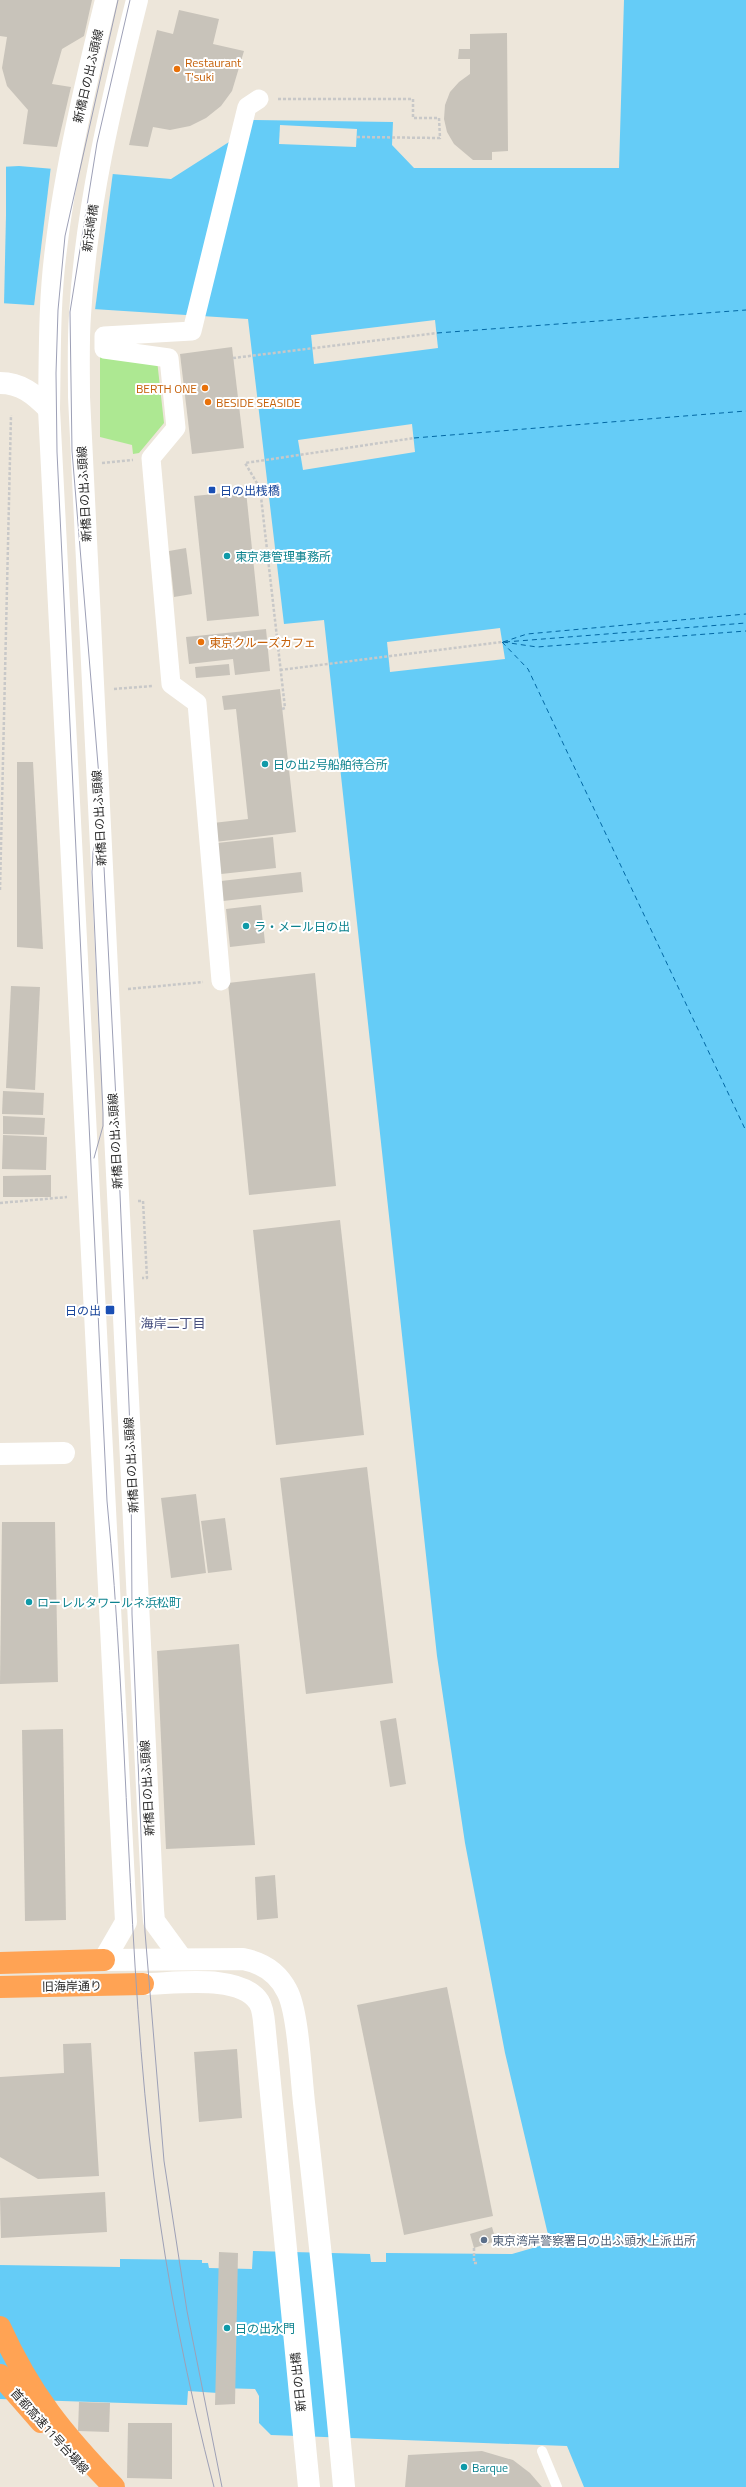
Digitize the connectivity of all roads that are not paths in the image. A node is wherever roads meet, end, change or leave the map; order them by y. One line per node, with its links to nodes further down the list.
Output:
1 (106, 0): 6 (main road, 新橋日の出ふ頭線)
2 (137, 0): 4 (main road, 新浜崎橋)
3 (259, 99): 7 (street)
4 (80, 315): 10 (main road, 新橋日の出ふ頭線)
5 (0, 383): 6 (main road)
6 (49, 409): 11 (main road)
7 (221, 980)
8 (64, 1453): 9 (main road)
9 (0, 1454)
10 (181, 1958): 11 (main road); 19 (main road)
11 (104, 1960): 12 (highway, 旧海岸通り)
12 (0, 1963)
13 (143, 1984): 14 (highway, 旧海岸通り); 18 (main road, 新日の出橋)
14 (0, 1987)
15 (0, 2327): 21 (highway, 首都高速11号台場線)
16 (0, 2375): 20 (highway, 首都高速11号台場線)
17 (542, 2451): 22 (lane)
18 (308, 2479)
19 (343, 2479)
20 (100, 2487)
21 (114, 2487)
22 (557, 2487)

